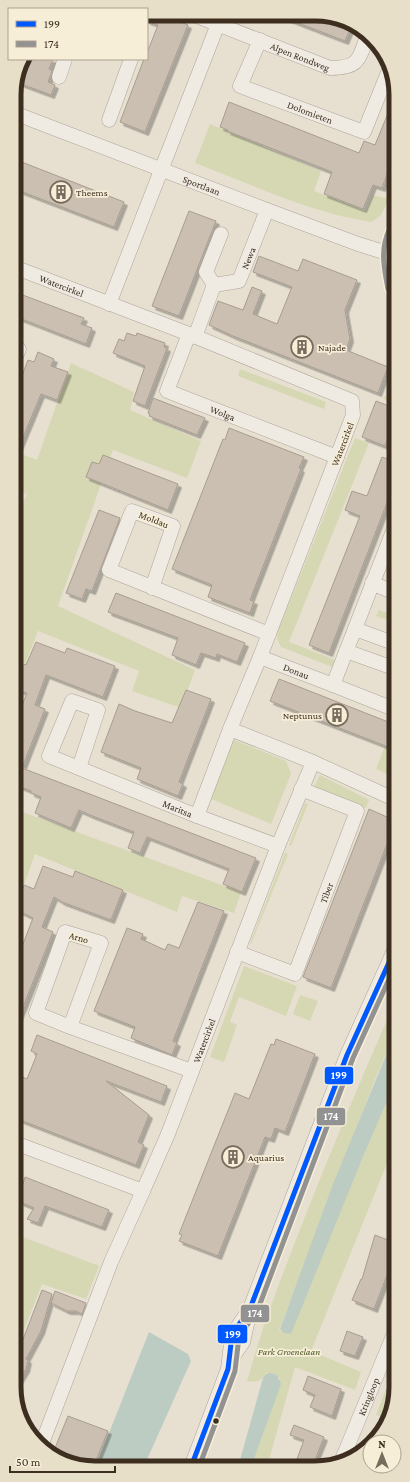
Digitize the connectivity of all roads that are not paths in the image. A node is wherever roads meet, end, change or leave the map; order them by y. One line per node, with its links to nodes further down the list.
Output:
1 (210, 21): 2 (street, Alpen Rondweg)
2 (218, 24): 3 (street, Alpen Rondweg); 11 (street)
3 (260, 40): 4 (street, Alpen Rondweg); 8 (street, Dolomieten)
4 (365, 40)
5 (65, 60): 7 (street)
6 (131, 60): 10 (street)
7 (59, 77)
8 (386, 77)
9 (21, 116): 11 (street, Sportlaan)
10 (109, 120)
11 (162, 170): 12 (street, Sportlaan); 17 (street)
12 (265, 216): 14 (street, Sportlaan); 16 (street, Newa)
13 (221, 234): 16 (street)
14 (389, 254)
15 (21, 270): 17 (street, Watercirkel)
16 (214, 285): 18 (street)
17 (109, 304): 18 (street, Watercirkel)
18 (192, 335): 19 (street, Watercirkel); 19 (street, Wolga)
19 (337, 456): 25 (street, Watercirkel)
20 (389, 543): 21 (street)
21 (372, 584): 23 (street); 24 (street)
22 (152, 588): 22 (street, Moldau); 25 (street, Moldau)
23 (389, 590)
24 (355, 628): 26 (street); 27 (street)
25 (269, 634): 28 (street, Watercirkel)
26 (389, 641)
27 (346, 651): 29 (street); 30 (street)
28 (260, 657): 30 (street, Donau); 32 (street, Watercirkel)
29 (389, 666)
30 (333, 685): 31 (street, Donau)
31 (389, 707)
32 (230, 729): 33 (street); 37 (street, Watercirkel)
33 (313, 762): 35 (street, Watercirkel); 36 (street)
34 (79, 768): 34 (street, Maritsa); 37 (street, Maritsa)
35 (301, 789): 38 (street, Watercirkel); 39 (street, Tiber)
36 (389, 797)
37 (197, 816): 38 (street, Maritsa)
38 (278, 846): 39 (street, Watercirkel)
39 (237, 952): 42 (street, Watercirkel)
40 (389, 962): 48 (street)
41 (70, 1027): 41 (street, Arno); 42 (street, Arno)
42 (192, 1071): 44 (street, Watercirkel)
43 (21, 1146): 44 (street)
44 (143, 1191): 46 (street, Watercirkel)
45 (389, 1346): 47 (street, Kringloop)
46 (43, 1440)
47 (344, 1455)
48 (193, 1461)

